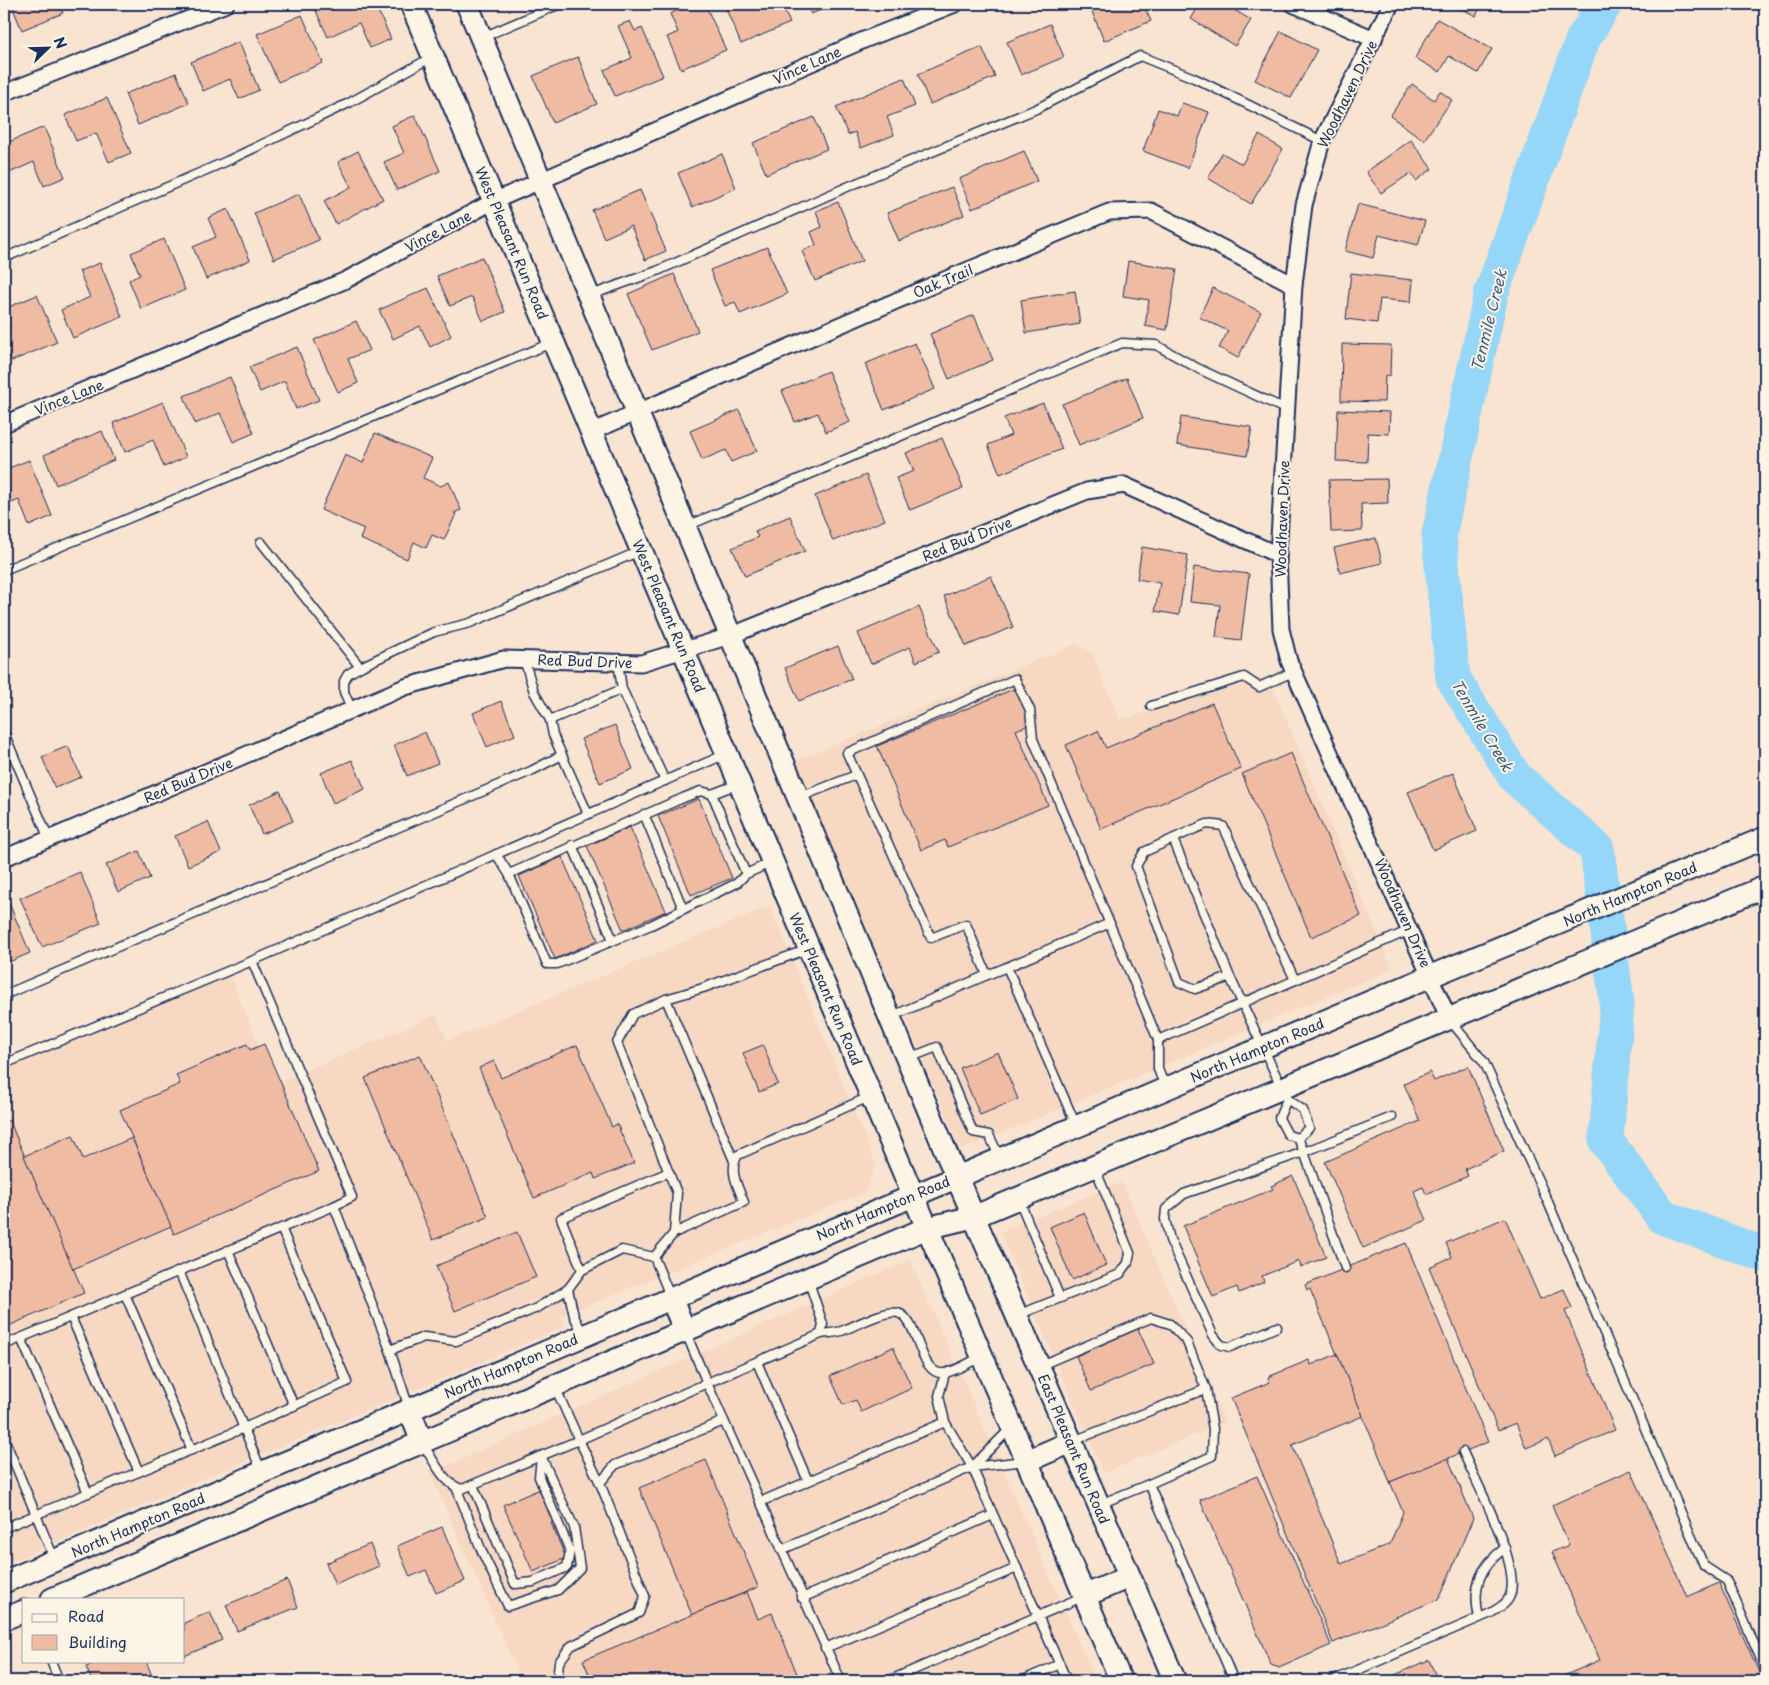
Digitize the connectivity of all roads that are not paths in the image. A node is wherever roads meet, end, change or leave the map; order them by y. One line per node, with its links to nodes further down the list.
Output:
1 (226, 4): 11 (street)
2 (411, 4): 10 (main road, West Pleasant Run Road)
3 (467, 4): 8 (main road)
4 (560, 4): 8 (lane)
5 (955, 4): 13 (street, Vince Lane)
6 (1293, 4): 9 (street)
7 (1391, 4): 9 (street, Woodhaven Drive)
8 (481, 38): 13 (main road)
9 (1374, 39): 12 (street, Woodhaven Drive)
10 (434, 56): 14 (main road, West Pleasant Run Road); 15 (lane)
11 (4, 93)
12 (1322, 141): 16 (street, Woodhaven Drive); 17 (lane)
13 (541, 181): 14 (street, Vince Lane); 17 (main road)
14 (494, 201): 18 (main road, West Pleasant Run Road); 21 (street, Vince Lane)
15 (4, 258)
16 (1294, 285): 19 (street, Woodhaven Drive); 20 (street, Oak Trail)
17 (589, 296): 20 (main road)
18 (554, 342): 22 (main road, West Pleasant Run Road); 27 (lane)
19 (1287, 410): 23 (lane); 26 (street, Woodhaven Drive)
20 (637, 413): 22 (street, Oak Trail); 23 (main road)
21 (4, 424)
22 (592, 432): 25 (main road, West Pleasant Run Road)
23 (685, 527): 28 (main road)
24 (261, 542): 32 (lane)
25 (641, 550): 29 (main road, West Pleasant Run Road); 32 (lane)
26 (1278, 555): 28 (street, Red Bud Drive); 33 (street, Woodhaven Drive)
27 (4, 570)
28 (730, 636): 29 (street, Red Bud Drive); 45 (main road)
29 (684, 650): 31 (street, Red Bud Drive); 39 (main road, West Pleasant Run Road)
30 (524, 659): 31 (street, Red Bud Drive); 36 (street, Red Bud Drive); 37 (lane)
31 (618, 662): 34 (lane)
32 (360, 667): 36 (lane)
33 (1294, 672): 35 (lane); 60 (street, Woodhaven Drive)
34 (622, 689): 37 (lane); 42 (lane)
35 (1151, 706)
36 (352, 710): 49 (street, Red Bud Drive)
37 (550, 720): 40 (lane)
38 (4, 733): 49 (lane)
39 (727, 754): 42 (lane); 43 (main road, West Pleasant Run Road)
40 (562, 755): 46 (lane); 69 (lane)
41 (856, 775): 45 (lane); 59 (lane); 65 (lane)
42 (665, 781): 46 (lane)
43 (740, 784): 44 (lane); 54 (main road, West Pleasant Run Road)
44 (712, 794): 47 (lane); 56 (lane)
45 (798, 798): 72 (main road)
46 (588, 814): 52 (lane)
47 (644, 814): 51 (lane); 58 (lane)
48 (1765, 838): 66 (main road, North Hampton Road)
49 (49, 839): 53 (street, Red Bud Drive)
50 (1173, 839): 67 (lane); 67 (lane); 68 (lane)
51 (572, 845): 55 (lane); 61 (lane)
52 (496, 854): 55 (lane); 63 (lane)
53 (4, 858)
54 (773, 862): 56 (lane); 62 (main road, West Pleasant Run Road)
55 (509, 874): 61 (lane)
56 (746, 874): 58 (lane)
57 (1765, 887): 73 (main road)
58 (684, 909): 61 (lane)
59 (1110, 923): 64 (lane); 74 (lane)
60 (1410, 930): 66 (street, Woodhaven Drive); 68 (lane)
61 (613, 940)
62 (809, 949): 70 (lane); 80 (main road, West Pleasant Run Road)
63 (252, 961): 77 (lane); 92 (lane)
64 (1007, 967): 65 (lane); 82 (lane)
65 (987, 975): 72 (lane)
66 (1431, 976): 73 (street, Woodhaven Drive); 75 (main road, North Hampton Road)
67 (1230, 977): 71 (lane)
68 (1295, 980): 71 (lane)
69 (4, 995)
70 (666, 999): 86 (lane); 88 (lane)
71 (1243, 1003): 74 (lane); 75 (lane)
72 (889, 1017): 76 (main road)
73 (1449, 1019): 79 (main road); 167 (lane)
74 (1158, 1040): 78 (lane)
75 (1263, 1047): 78 (main road, North Hampton Road); 79 (lane)
76 (907, 1058): 85 (lane); 89 (main road)
77 (4, 1064)
78 (1166, 1089): 82 (main road, North Hampton Road)
79 (1285, 1094): 83 (lane); 83 (lane); 87 (main road)
80 (871, 1096): 86 (lane); 90 (main road, West Pleasant Run Road)
81 (1392, 1117): 84 (lane)
82 (1077, 1126): 85 (main road, North Hampton Road)
83 (1298, 1138): 84 (lane)
84 (1304, 1152): 99 (lane); 109 (lane)
85 (1000, 1159): 89 (main road, North Hampton Road)
86 (734, 1161): 96 (lane)
87 (1094, 1166): 91 (main road); 106 (lane)
88 (669, 1172): 96 (lane); 100 (lane)
89 (956, 1177): 90 (main road, North Hampton Road); 93 (main road)
90 (913, 1195): 95 (main road, West Pleasant Run Road); 105 (main road, North Hampton Road)
91 (1018, 1198): 93 (main road); 106 (lane)
92 (334, 1206): 94 (lane); 115 (lane)
93 (973, 1217): 95 (main road); 107 (main road, East Pleasant Run Road)
94 (281, 1228): 97 (lane); 123 (lane)
95 (927, 1228): 102 (main road); 116 (main road)
96 (674, 1233): 98 (lane)
97 (228, 1250): 101 (lane); 123 (lane)
98 (654, 1256): 100 (lane); 105 (lane)
99 (1345, 1268)
100 (582, 1270): 103 (lane)
101 (179, 1271): 104 (lane); 128 (lane)
102 (808, 1279): 110 (main road); 111 (lane)
103 (568, 1289): 112 (lane); 115 (lane)
104 (125, 1294): 108 (lane); 133 (lane)
105 (671, 1298): 110 (main road); 112 (main road, North Hampton Road)
106 (1060, 1298): 107 (lane)
107 (1016, 1316): 118 (main road, East Pleasant Run Road)
108 (71, 1317): 113 (lane); 138 (lane)
109 (1277, 1328)
110 (685, 1331): 120 (lane); 121 (main road)
111 (821, 1334): 117 (lane); 119 (lane)
112 (584, 1335): 124 (main road, North Hampton Road)
113 (21, 1338): 114 (lane); 145 (lane)
114 (4, 1345)
115 (390, 1350): 124 (lane)
116 (982, 1357): 119 (lane); 127 (main road)
117 (756, 1362): 120 (lane); 140 (lane)
118 (1038, 1366): 122 (lane); 132 (main road, East Pleasant Run Road)
119 (945, 1373): 126 (lane)
120 (707, 1383): 125 (lane); 130 (lane)
121 (554, 1386): 130 (lane); 131 (main road)
122 (1206, 1389): 132 (lane); 142 (lane)
123 (294, 1406): 128 (lane)
124 (409, 1409): 131 (main road); 139 (main road, North Hampton Road)
125 (724, 1421): 141 (lane); 146 (lane)
126 (945, 1422): 137 (lane); 140 (lane)
127 (1012, 1426): 136 (main road); 137 (lane)
128 (244, 1428): 133 (lane); 139 (lane)
129 (4, 1438): 148 (lane)
130 (579, 1440): 135 (lane); 141 (lane)
131 (422, 1442): 144 (lane); 158 (main road)
132 (1071, 1442): 136 (main road); 147 (main road, East Pleasant Run Road)
133 (192, 1450): 138 (lane)
134 (1464, 1452): 151 (lane)
135 (541, 1456): 143 (lane); 143 (lane); 144 (lane)
136 (1027, 1461): 137 (lane); 157 (main road)
137 (972, 1467): 149 (lane); 152 (lane)
138 (139, 1472): 145 (lane)
139 (262, 1472): 153 (main road, North Hampton Road)
140 (808, 1481): 146 (lane)
141 (600, 1483): 169 (lane)
142 (1149, 1484): 147 (lane); 176 (lane)
143 (473, 1485): 144 (lane)
144 (456, 1487)
145 (88, 1493): 148 (lane)
146 (760, 1502): 152 (lane)
147 (1098, 1505): 155 (main road, East Pleasant Run Road)
148 (36, 1514): 150 (lane); 153 (lane)
149 (993, 1514): 154 (lane); 159 (lane)
150 (4, 1528)
151 (1505, 1548): 162 (lane); 162 (lane)
152 (781, 1550): 159 (lane)
153 (55, 1560): 156 (main road, North Hampton Road)
154 (1017, 1568): 161 (lane); 164 (lane)
155 (1129, 1576): 157 (main road); 175 (main road, East Pleasant Run Road)
156 (4, 1582)
157 (1084, 1596): 161 (lane); 174 (main road)
158 (54, 1598)
159 (802, 1598): 164 (lane)
160 (22, 1611): 163 (main road)
161 (1038, 1616): 166 (lane); 171 (lane)
162 (1479, 1618): 177 (lane)
163 (4, 1619)
164 (825, 1648): 170 (lane)
165 (51, 1662): 168 (lane)
166 (1060, 1664): 172 (lane); 173 (lane)
167 (1765, 1669)
168 (60, 1681)
169 (558, 1681)
170 (841, 1681)
171 (888, 1681)
172 (1021, 1681)
173 (1068, 1681)
174 (1121, 1681)
175 (1175, 1681)
176 (1234, 1681)
177 (1332, 1681)

